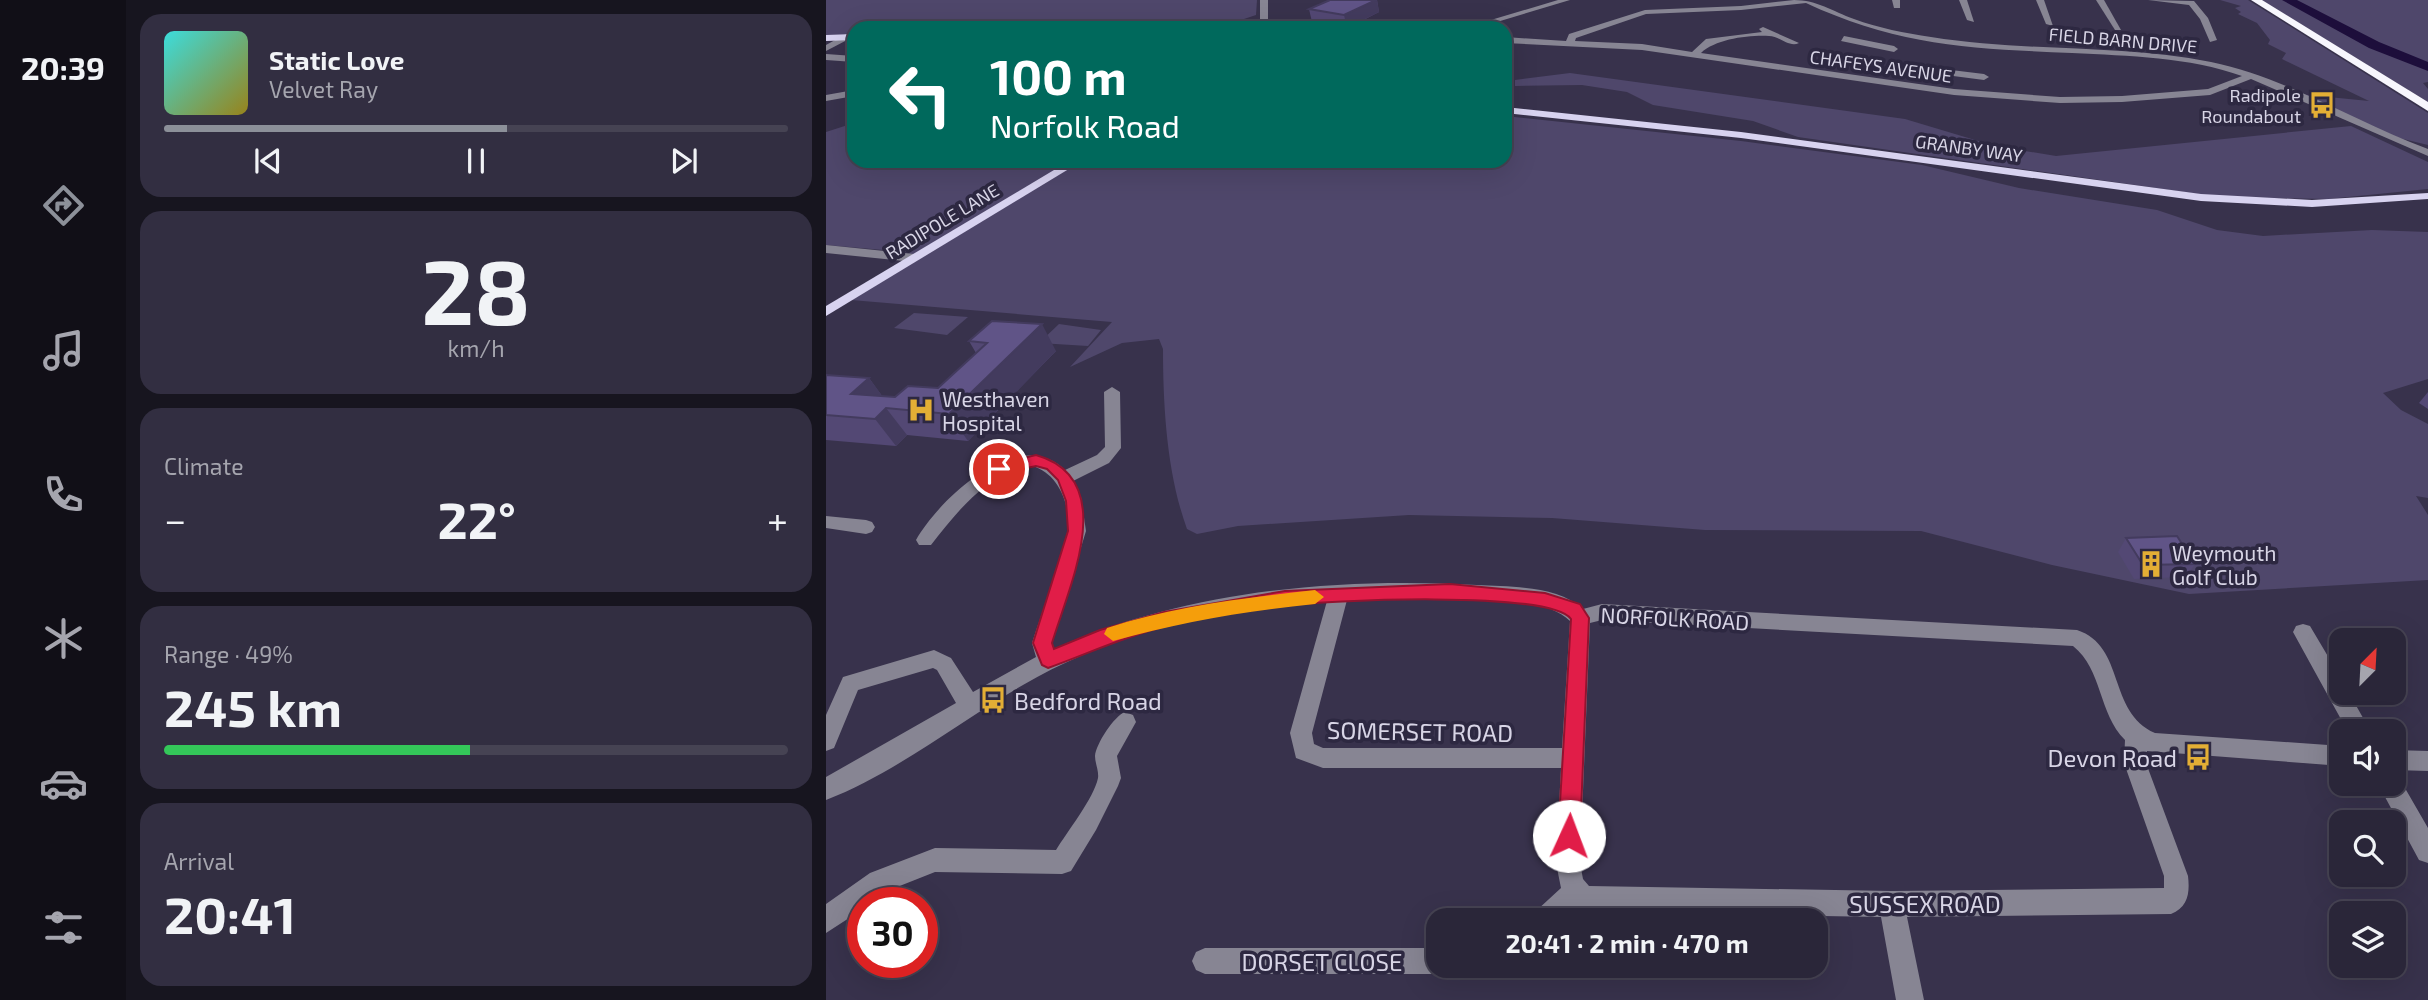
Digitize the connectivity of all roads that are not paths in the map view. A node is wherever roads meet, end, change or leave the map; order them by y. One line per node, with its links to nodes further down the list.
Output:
1 (1264, 0): 11 (street)
2 (1566, 0): 12 (street)
3 (1806, 0): 16 (street, FIELD BARN DRIVE); 24 (street)
4 (1963, 0): 10 (street)
5 (2040, 0): 13 (street)
6 (2100, 0): 15 (street)
7 (2153, 0): 8 (street)
8 (2183, 0): 23 (street)
9 (2256, 0): 39 (highway)
10 (1971, 20)
11 (1265, 21)
12 (1492, 21)
13 (2050, 24)
14 (1760, 27): 17 (street)
15 (2118, 29)
16 (1894, 32): 26 (street); 34 (street, FIELD BARN DRIVE)
17 (1771, 33): 25 (street); 29 (street)
18 (847, 37): 19 (main road)
19 (826, 38)
20 (847, 38): 27 (street)
21 (1844, 39): 26 (street)
22 (1512, 40): 24 (street, CHAFEYS AVENUE)
23 (2213, 40)
24 (1570, 43): 29 (street, CHAFEYS AVENUE)
25 (1795, 43)
26 (1877, 46): 28 (street)
27 (826, 48)
28 (1894, 49)
29 (1693, 55): 36 (street, CHAFEYS AVENUE)
30 (826, 57): 31 (street)
31 (847, 58)
32 (1910, 68): 33 (street)
33 (1959, 74): 35 (street); 36 (street)
34 (2251, 76): 36 (street, CHAFEYS AVENUE); 41 (street, FIELD BARN DRIVE)
35 (1984, 78)
36 (1954, 92)
37 (847, 94): 38 (street)
38 (826, 98)
39 (2428, 107)
40 (1512, 111): 43 (main road, GRANBY WAY)
41 (2428, 153)
42 (1065, 168): 45 (main road, RADIPOLE LANE)
43 (2428, 196)
44 (826, 249): 45 (street)
45 (914, 258): 46 (main road, RADIPOLE LANE)
46 (826, 312)
47 (1112, 392): 48 (street)
48 (1064, 478): 51 (street); 55 (street)
49 (826, 522): 50 (street)
50 (866, 527)
51 (925, 540)
52 (1339, 595): 53 (street, NORFOLK ROAD); 55 (street, NORFOLK ROAD); 62 (street, SOMERSET ROAD)
53 (1580, 618): 59 (street, NORFOLK ROAD); 62 (street)
54 (2303, 632): 57 (street)
55 (1048, 660): 56 (street, NORFOLK ROAD)
56 (969, 705): 60 (street); 65 (street, NORFOLK ROAD)
57 (2353, 719)
58 (1125, 722): 71 (street)
59 (2136, 738): 61 (street); 69 (street, SUSSEX ROAD)
60 (826, 741)
61 (2329, 755)
62 (1572, 758): 68 (street)
63 (2406, 760): 64 (street)
64 (2428, 761)
65 (826, 789)
66 (2397, 796): 67 (street)
67 (2428, 851)
68 (1575, 892): 69 (street, SUSSEX ROAD); 70 (street)
69 (1892, 904): 74 (street)
70 (1558, 908)
71 (826, 920)
72 (1205, 961): 73 (street, DORSET CLOSE)
73 (1426, 961)
74 (1910, 1000)

